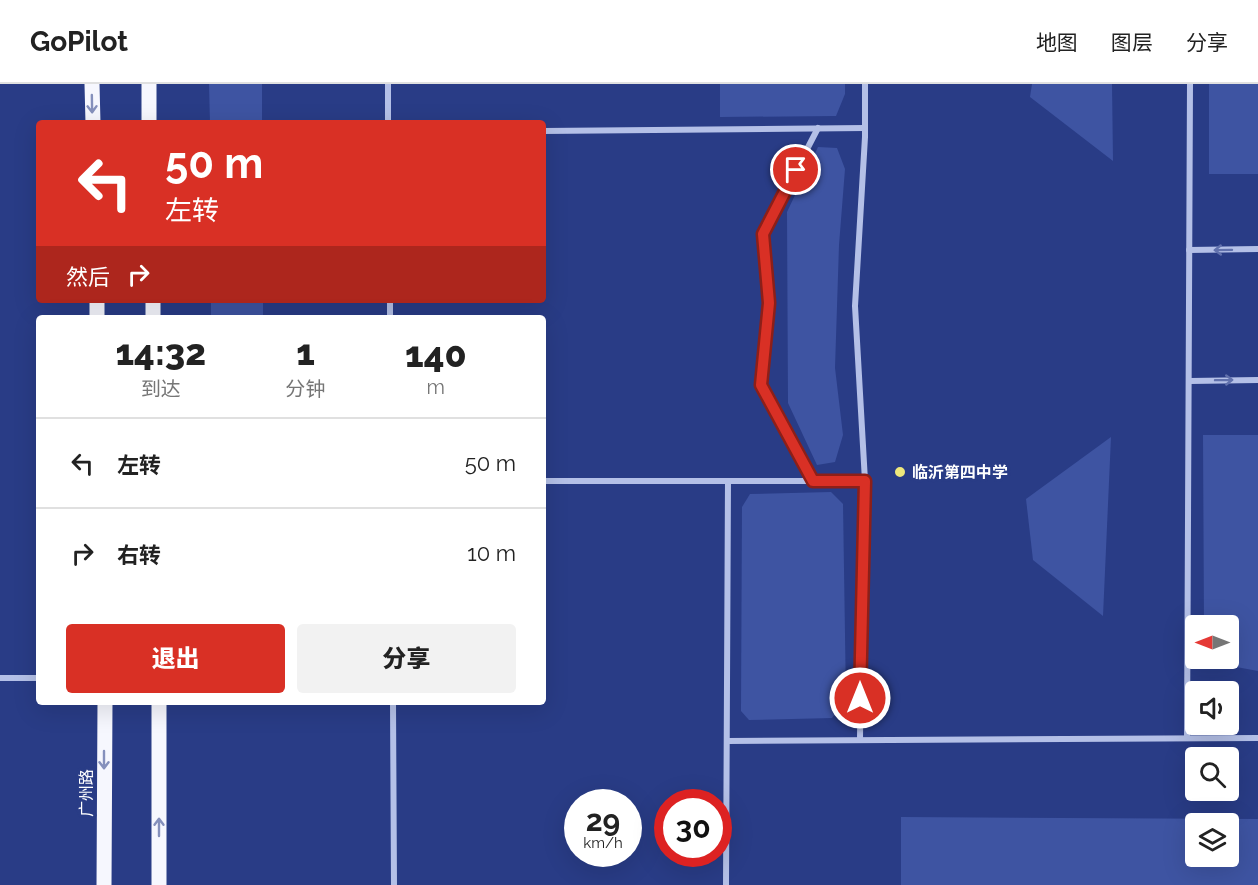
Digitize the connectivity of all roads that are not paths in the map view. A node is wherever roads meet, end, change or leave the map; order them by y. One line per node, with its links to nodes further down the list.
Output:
1 (92, 84): 6 (main road, one-way to 6)
2 (149, 84): 7 (main road)
3 (388, 84): 8 (street)
4 (865, 84): 10 (street)
5 (1190, 84): 13 (street)
6 (93, 120)
7 (149, 120)
8 (388, 120)
9 (818, 128): 10 (street); 11 (street); 18 (street)
10 (865, 128): 19 (street)
11 (546, 131)
12 (1258, 249): 13 (street, one-way to 13)
13 (1189, 250): 15 (street)
14 (1258, 380): 15 (street, one-way to 14)
15 (1190, 381): 25 (street)
16 (546, 481): 17 (street)
17 (728, 481): 18 (street); 28 (street)
18 (813, 481): 19 (street)
19 (865, 481): 27 (street)
20 (0, 678): 21 (street)
21 (36, 678)
22 (105, 705): 29 (main road, 广州路, one-way to 29)
23 (159, 705): 30 (main road, one-way to 23)
24 (393, 705): 31 (street)
25 (1187, 738): 26 (street); 27 (street)
26 (1258, 738)
27 (860, 739): 28 (street)
28 (727, 741): 32 (street)
29 (104, 885)
30 (159, 885)
31 (394, 885)
32 (726, 885)

